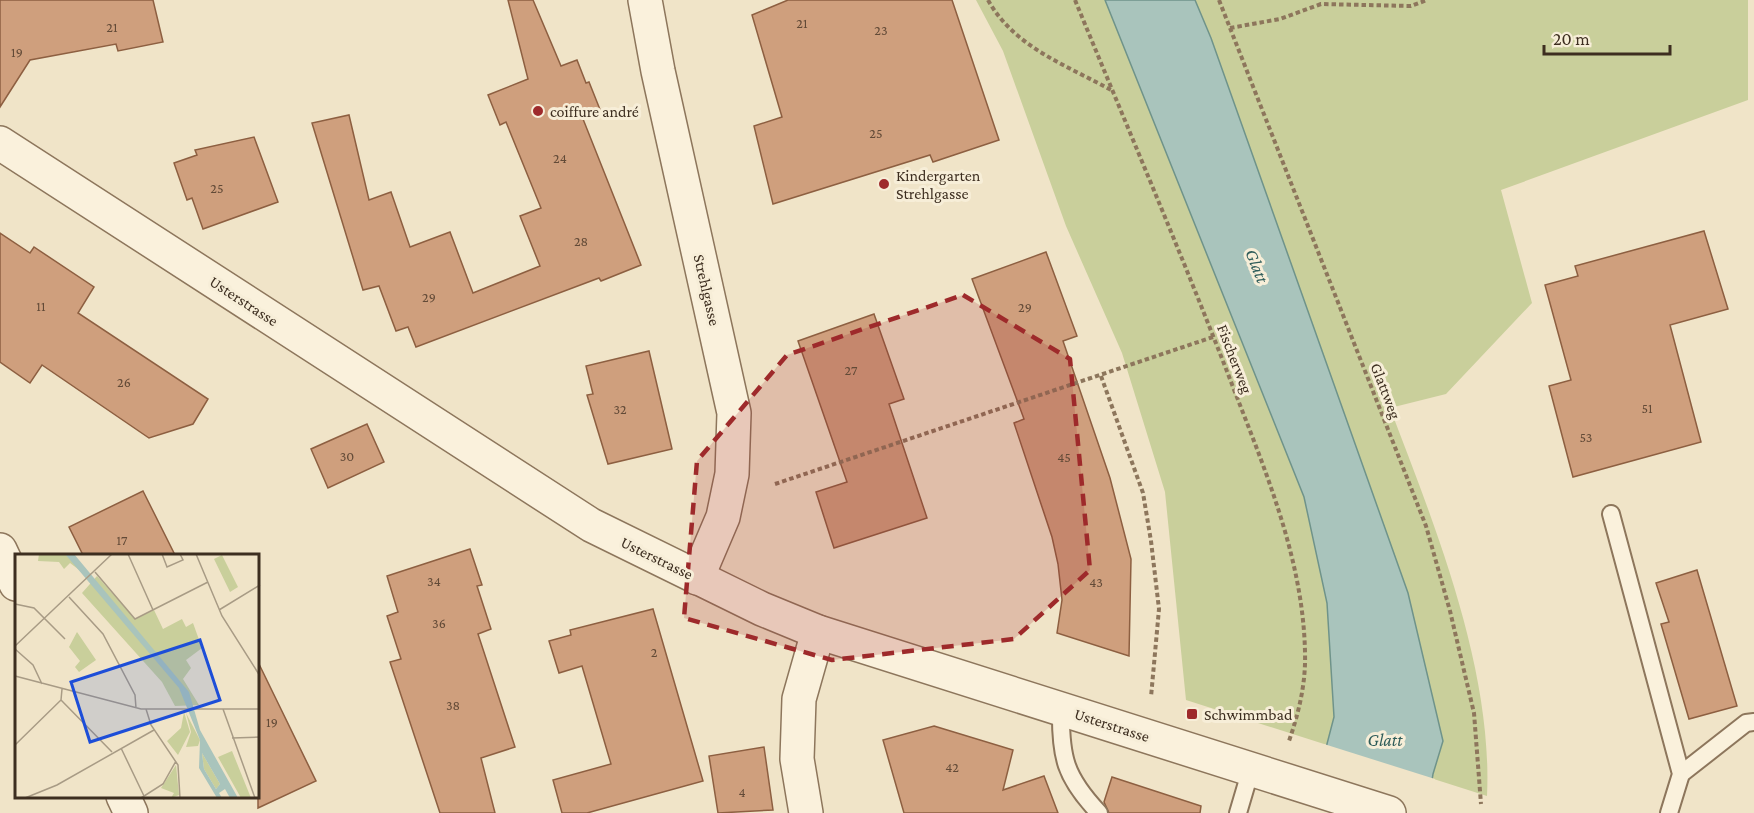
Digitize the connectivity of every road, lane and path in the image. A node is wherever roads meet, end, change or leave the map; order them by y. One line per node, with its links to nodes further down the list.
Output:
1 (645, 0): 15 (street, Strehlgasse)
2 (988, 0): 8 (path)
3 (1075, 0): 8 (path, Fischerweg)
4 (1219, 0): 7 (path, Glattweg)
5 (1427, 0): 6 (path)
6 (1320, 2): 7 (path)
7 (1230, 28): 25 (path, Glattweg)
8 (1112, 90): 10 (path, Fischerweg)
9 (0, 143): 15 (street, Usterstrasse)
10 (1213, 337): 11 (path); 21 (path, Fischerweg)
11 (1101, 376): 12 (path); 18 (path)
12 (775, 484)
13 (1611, 514): 23 (lane)
14 (0, 550): 16 (street)
15 (697, 578): 17 (street, Usterstrasse)
16 (15, 582)
17 (818, 632): 19 (street, Usterstrasse); 27 (street)
18 (1151, 699)
19 (1061, 708): 22 (street, Usterstrasse); 28 (lane)
20 (1754, 722): 23 (lane)
21 (1289, 741)
22 (1251, 769): 29 (lane); 30 (street, Usterstrasse)
23 (1681, 774): 31 (lane)
24 (124, 798): 26 (street)
25 (1481, 804)
26 (131, 813)
27 (806, 813)
28 (1099, 813)
29 (1238, 813)
30 (1389, 813)
31 (1669, 813)

